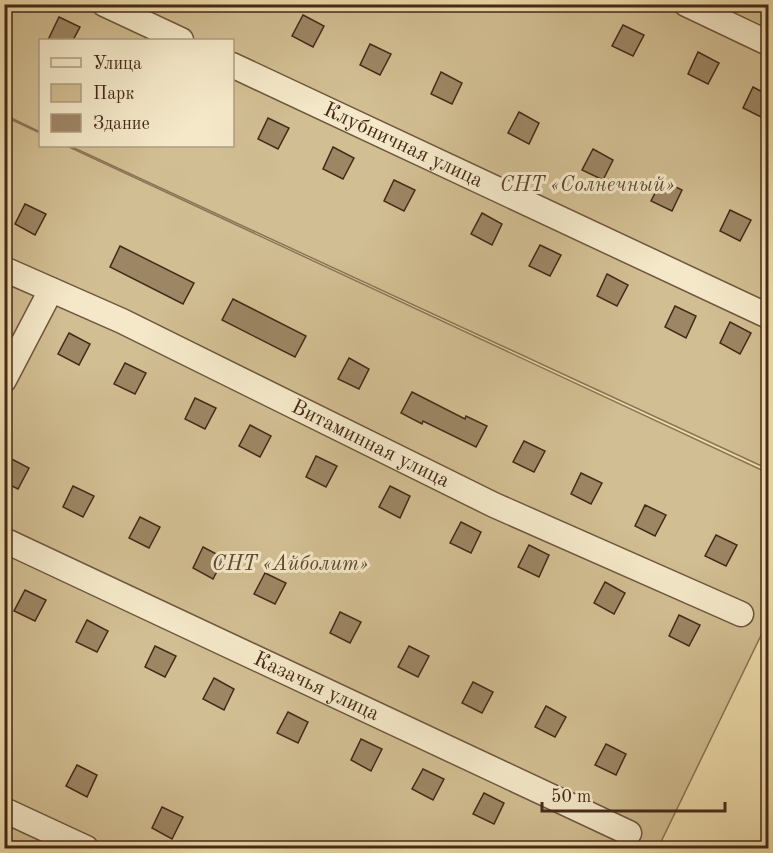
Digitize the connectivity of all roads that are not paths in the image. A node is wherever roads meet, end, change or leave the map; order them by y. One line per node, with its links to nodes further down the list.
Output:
1 (104, 4): 3 (street)
2 (686, 4): 4 (street)
3 (179, 39)
4 (768, 43)
5 (234, 66): 8 (street, Клубничная улица)
6 (4, 269): 7 (street, Витаминная улица)
7 (51, 290): 9 (street); 11 (street, Витаминная улица)
8 (768, 316)
9 (4, 380)
10 (4, 540): 13 (street, Казачья улица)
11 (741, 614)
12 (4, 810): 14 (street)
13 (629, 833)
14 (86, 849)

